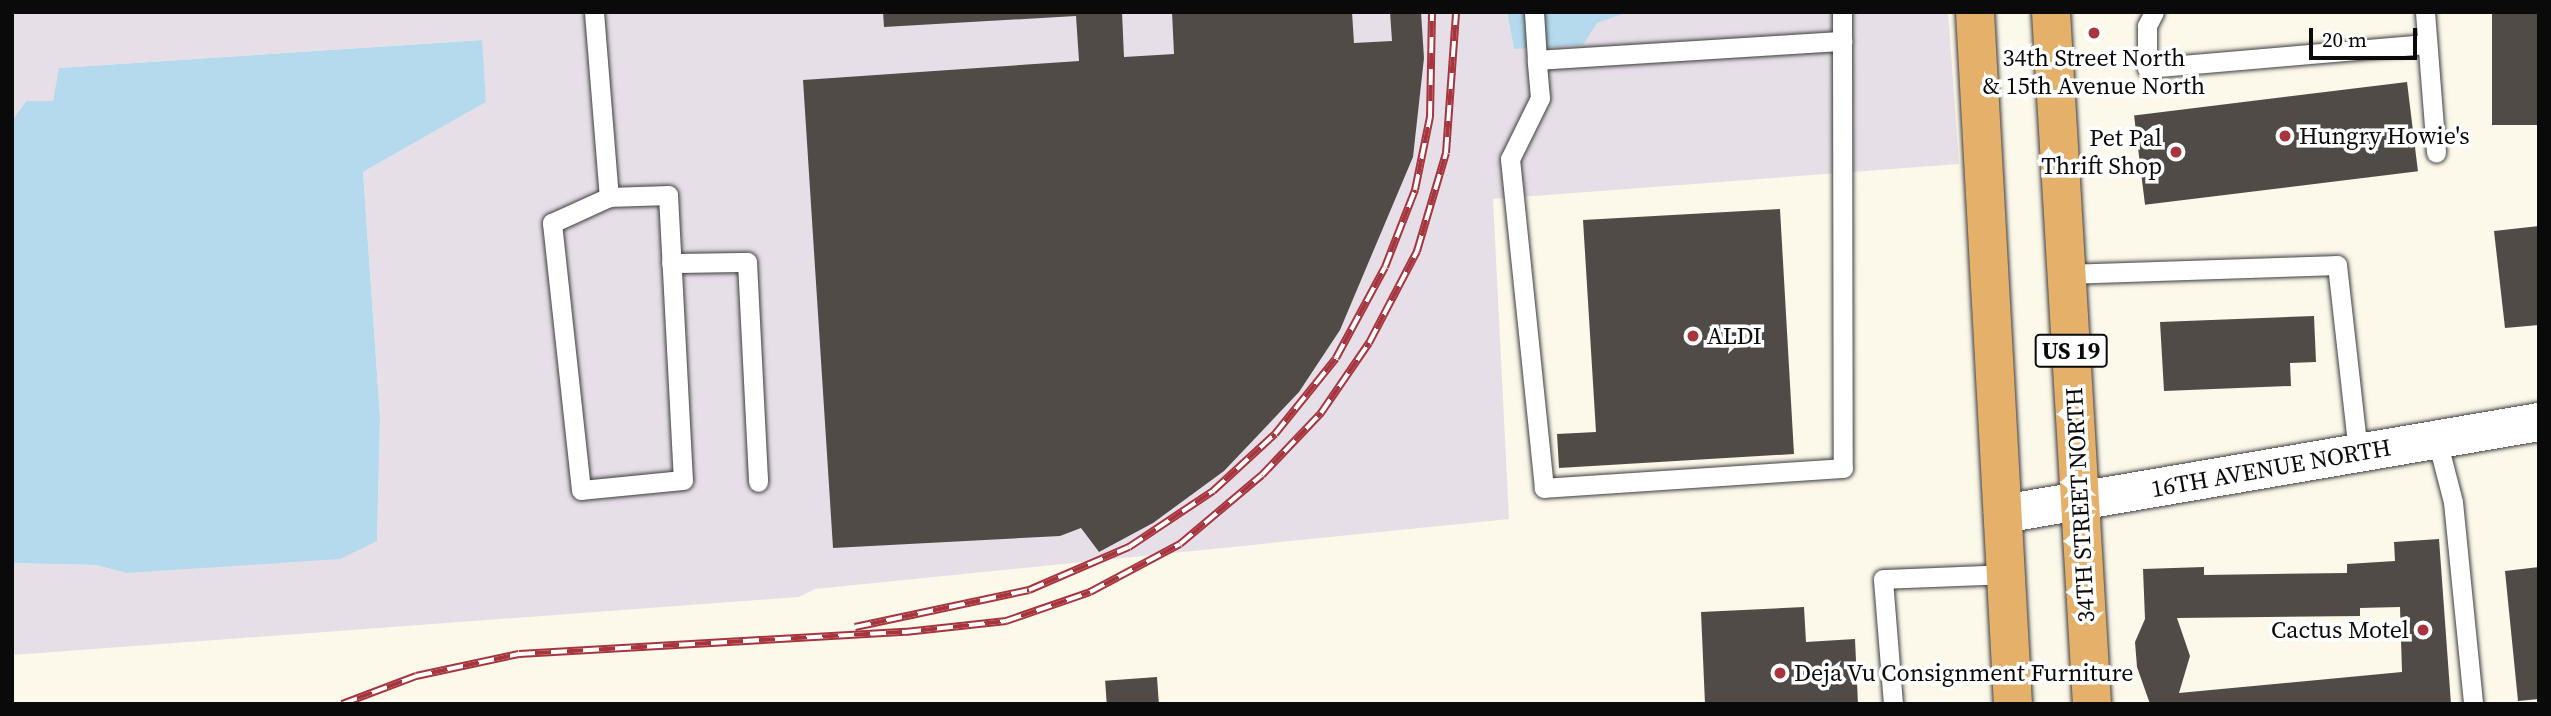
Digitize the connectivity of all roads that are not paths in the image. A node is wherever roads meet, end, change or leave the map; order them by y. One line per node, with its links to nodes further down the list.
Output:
1 (594, 12): 12 (lane)
2 (1534, 12): 10 (lane)
3 (1842, 12): 8 (lane)
4 (1975, 12): 20 (highway)
5 (2052, 12): 14 (highway, 34TH STREET NORTH / US 19)
6 (2154, 12): 9 (lane)
7 (2425, 12): 9 (lane)
8 (1842, 41): 10 (lane); 10 (lane)
9 (2426, 44): 11 (lane)
10 (1537, 60)
11 (2436, 153)
12 (609, 197): 13 (lane); 13 (lane)
13 (671, 263): 18 (lane)
14 (2067, 274): 17 (lane); 19 (highway, 34TH STREET NORTH / US 19)
15 (2539, 422): 16 (street, 16TH AVENUE NORTH)
16 (2437, 440): 17 (street, 16TH AVENUE NORTH); 25 (lane)
17 (2358, 453): 19 (street, 16TH AVENUE NORTH)
18 (758, 482)
19 (2080, 501): 20 (street, 16TH AVENUE NORTH); 24 (highway, 34TH STREET NORTH / US 19)
20 (2003, 514): 21 (highway)
21 (2006, 574): 22 (lane); 23 (highway)
22 (1893, 704)
23 (2013, 704)
24 (2092, 704)
25 (2473, 704)

